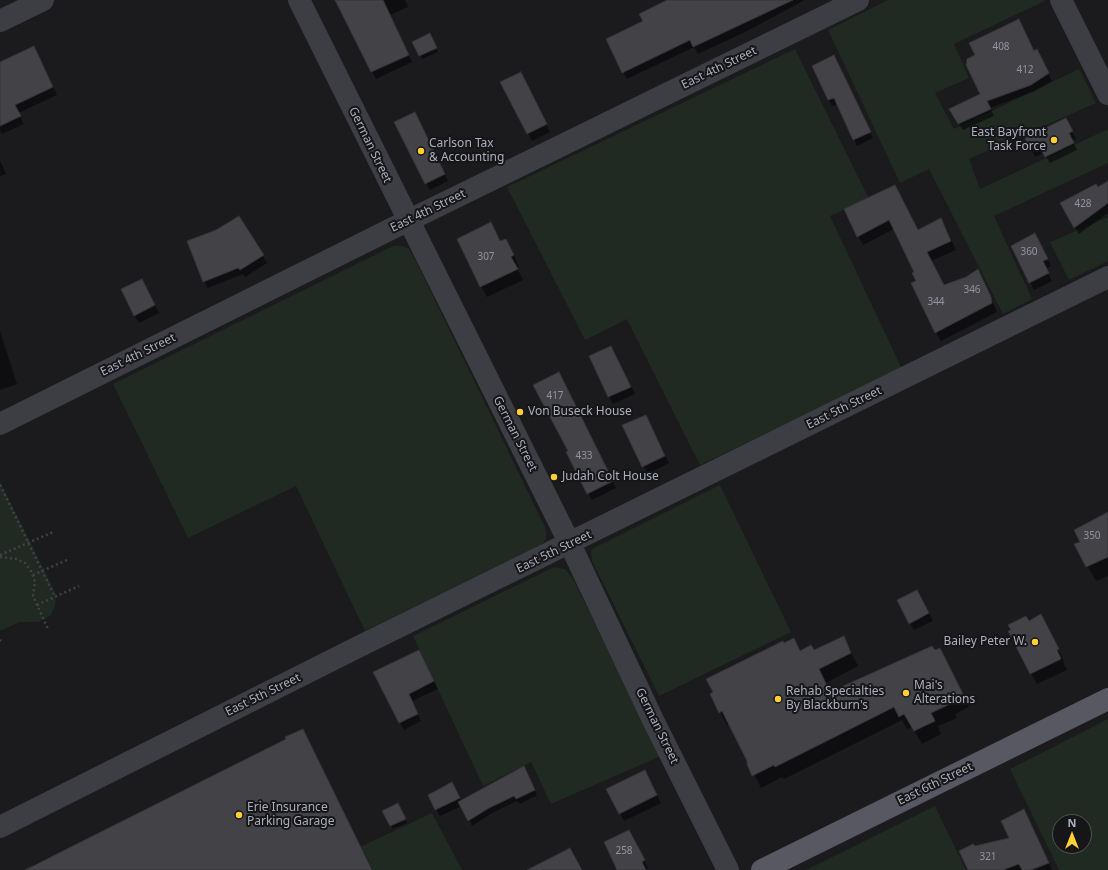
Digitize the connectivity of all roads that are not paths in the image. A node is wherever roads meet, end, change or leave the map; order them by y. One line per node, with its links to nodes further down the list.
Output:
1 (43, 0): 5 (street)
2 (299, 0): 7 (street, German Street)
3 (858, 0): 7 (street, East 4th Street)
4 (1061, 0): 6 (street)
5 (0, 21)
6 (1108, 94)
7 (408, 221): 9 (street, East 4th Street); 10 (street, German Street)
8 (1108, 277): 10 (street, East 5th Street)
9 (0, 424)
10 (570, 544): 12 (street, East 5th Street); 13 (street, German Street)
11 (1108, 699): 14 (main road, East 6th Street)
12 (0, 827)
13 (728, 870)
14 (762, 870)

